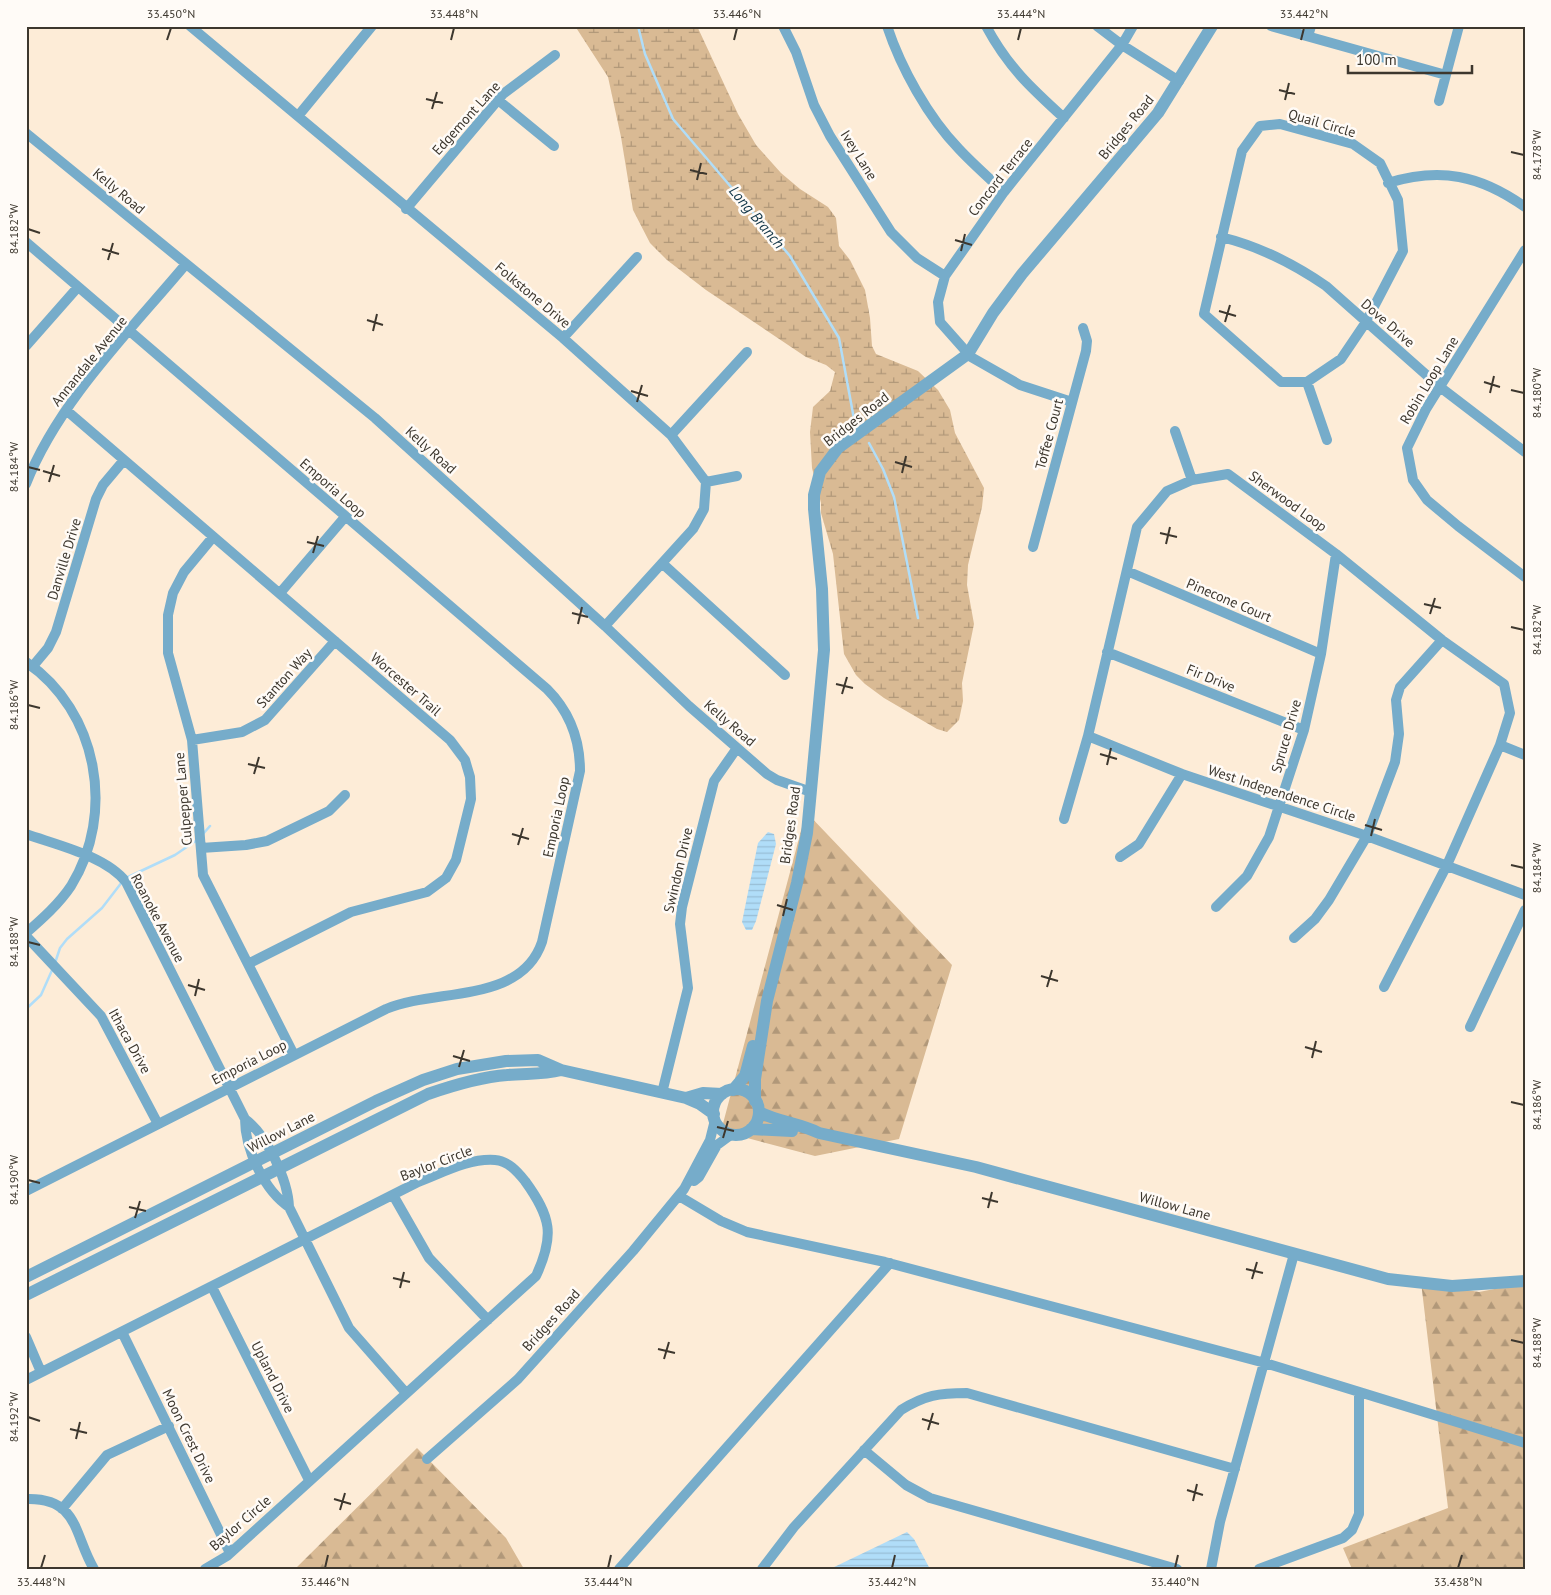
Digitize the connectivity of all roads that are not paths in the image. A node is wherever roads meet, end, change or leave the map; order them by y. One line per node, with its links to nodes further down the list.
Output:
1 (190, 26): 18 (street, Folkstone Drive)
2 (372, 26): 18 (street)
3 (783, 26): 31 (street, Ivey Lane)
4 (887, 26): 23 (street)
5 (986, 26): 19 (street)
6 (1098, 26): 12 (street)
7 (1133, 26): 12 (street, Concord Terrace)
8 (1212, 26): 15 (street, Bridges Road)
9 (1271, 26): 11 (street)
10 (1459, 26): 14 (street)
11 (1310, 31): 14 (street)
12 (1122, 45): 15 (street); 19 (street, Concord Terrace)
13 (555, 55): 16 (street, Edgemont Lane)
14 (1446, 75): 17 (street)
15 (1179, 81): 39 (street, Bridges Road)
16 (498, 100): 21 (street); 25 (street, Edgemont Lane)
17 (1439, 101)
18 (298, 116): 25 (street, Folkstone Drive)
19 (1064, 118): 23 (street, Concord Terrace)
20 (26, 132): 30 (street, Kelly Road)
21 (554, 146)
22 (1388, 183): 24 (street); 26 (street, Quail Circle); 33 (street, Quail Circle)
23 (1004, 192): 31 (street, Concord Terrace)
24 (1525, 207)
25 (406, 209): 36 (street, Folkstone Drive)
26 (1221, 237): 33 (street, Dove Drive); 40 (street, Quail Circle)
27 (26, 242): 32 (street, Emporia Loop)
28 (1525, 250): 41 (street, Robin Loop Lane)
29 (637, 258): 36 (street)
30 (186, 264): 35 (street, Annandale Avenue); 61 (street, Kelly Road)
31 (944, 276): 39 (street, Concord Terrace)
32 (78, 287): 35 (street, Emporia Loop); 37 (street)
33 (1366, 322): 40 (street, Quail Circle); 41 (street, Dove Drive)
34 (1083, 328): 42 (street, Toffee Court)
35 (130, 332): 43 (street, Annandale Avenue); 53 (street, Emporia Loop)
36 (563, 338): 45 (street, Folkstone Drive)
37 (26, 346)
38 (747, 352): 45 (street)
39 (968, 354): 42 (street, Concord Terrace); 75 (street, Bridges Road)
40 (1307, 382): 46 (street)
41 (1440, 387): 47 (street, Dove Drive); 59 (street, Robin Loop Lane)
42 (1072, 402): 55 (street, Toffee Court)
43 (66, 410): 48 (street, Worcester Trail); 52 (street, Annandale Avenue)
44 (1175, 431): 50 (street)
45 (671, 435): 51 (street, Folkstone Drive)
46 (1327, 440)
47 (1525, 452)
48 (124, 460): 54 (street, Worcester Trail); 66 (street, Danville Drive)
49 (737, 476): 51 (street)
50 (1192, 480): 56 (street, Sherwood Loop); 58 (street, Sherwood Loop)
51 (706, 482): 57 (street)
52 (26, 484)
53 (345, 517): 60 (street); 94 (street, Emporia Loop)
54 (213, 537): 60 (street, Worcester Trail); 70 (street, Culpepper Lane)
55 (1034, 547)
56 (1336, 554): 62 (street, Sherwood Loop); 65 (street, Spruce Drive)
57 (663, 564): 61 (street); 67 (street)
58 (1127, 572): 64 (street, Sherwood Loop); 65 (street, Pinecone Court)
59 (1525, 576)
60 (280, 593): 63 (street, Worcester Trail)
61 (605, 626): 72 (street, Kelly Road)
62 (1442, 640): 71 (street, Sherwood Loop); 80 (street)
63 (335, 641): 70 (street, Stanton Way); 90 (street, Worcester Trail)
64 (1107, 652): 68 (street, Fir Drive); 69 (street, Sherwood Loop)
65 (1321, 654): 68 (street, Spruce Drive)
66 (30, 664): 82 (street)
67 (785, 675)
68 (1304, 730): 77 (street, Spruce Drive)
69 (1088, 736): 74 (street, West Independence Circle); 78 (street, Sherwood Loop)
70 (192, 740): 81 (street, Culpepper Lane)
71 (1500, 745): 73 (street); 84 (street, Sherwood Loop)
72 (737, 748): 75 (street, Kelly Road); 98 (street, Swindon Drive)
73 (1525, 755)
74 (1182, 774): 77 (street, West Independence Circle); 83 (street)
75 (811, 792): 92 (street, Bridges Road)
76 (345, 795): 81 (street)
77 (1278, 808): 80 (street, West Independence Circle); 86 (street, Spruce Drive)
78 (1064, 819)
79 (26, 834): 82 (street, Roanoke Avenue)
80 (1367, 836): 84 (street, West Independence Circle); 89 (street)
81 (201, 848): 90 (street, Culpepper Lane)
82 (86, 856): 88 (street); 96 (street, Roanoke Avenue)
83 (1120, 857)
84 (1447, 865): 85 (street, West Independence Circle); 91 (street, Sherwood Loop)
85 (1525, 895)
86 (1216, 907)
87 (1525, 910): 93 (street)
88 (26, 934): 103 (street, Ithaca Drive)
89 (1294, 938)
90 (248, 964): 94 (street, Culpepper Lane)
91 (1384, 987)
92 (767, 1001): 97 (street, Bridges Road); 100 (street, Bridges Road)
93 (1470, 1027)
94 (294, 1055): 96 (street, Emporia Loop)
95 (561, 1070): 98 (street, Willow Lane); 107 (street, Willow Lane); 109 (street, Willow Lane)
96 (229, 1087): 102 (street, Roanoke Avenue); 103 (street, Emporia Loop)
97 (728, 1092): 99 (street, Willow Lane); 100 (street); 101 (street)
98 (662, 1093): 99 (street, Willow Lane)
99 (686, 1098): 101 (street, Willow Lane)
100 (757, 1106): 104 (street); 105 (street, Willow Lane)
101 (714, 1117): 106 (street); 112 (street, Bridges Road)
102 (245, 1119): 107 (street, Roanoke Avenue); 108 (street, Roanoke Avenue)
103 (158, 1124): 111 (street, Emporia Loop)
104 (751, 1129): 105 (street, Willow Lane); 106 (street)
105 (819, 1132): 116 (street, Willow Lane)
106 (732, 1134): 112 (street, Bridges Road)
107 (271, 1154): 108 (street, Willow Lane); 109 (street, Roanoke Avenue)
108 (256, 1162): 110 (street, Roanoke Avenue); 118 (street, Willow Lane)
109 (278, 1168): 110 (street, Willow Lane); 114 (street, Roanoke Avenue)
110 (263, 1176): 114 (street, Roanoke Avenue); 121 (street, Willow Lane)
111 (26, 1191)
112 (681, 1192): 117 (street); 133 (street, Bridges Road)
113 (393, 1195): 115 (street, Baylor Circle); 122 (street); 122 (street, Baylor Circle)
114 (289, 1207): 115 (street)
115 (304, 1240): 120 (street, Baylor Circle); 129 (street)
116 (1294, 1254): 119 (street, Willow Lane); 125 (street)
117 (890, 1263): 125 (street); 141 (street)
118 (26, 1277)
119 (1525, 1281)
120 (212, 1287): 123 (street, Baylor Circle); 135 (street, Upland Drive)
121 (26, 1295)
122 (488, 1320): 129 (street, Baylor Circle)
123 (122, 1332): 126 (street, Baylor Circle); 130 (street, Moon Crest Drive)
124 (26, 1337): 126 (street)
125 (1265, 1363): 128 (street); 134 (street)
126 (42, 1372): 127 (street, Baylor Circle)
127 (26, 1380)
128 (1359, 1392): 131 (street); 145 (street)
129 (406, 1393): 135 (street, Baylor Circle)
130 (168, 1426): 137 (street); 138 (street, Moon Crest Drive)
131 (1525, 1443)
132 (864, 1450): 134 (street); 142 (street); 143 (street)
133 (427, 1459)
134 (1235, 1469): 144 (street)
135 (309, 1480): 138 (street, Baylor Circle)
136 (26, 1499): 137 (street)
137 (62, 1509): 139 (street)
138 (230, 1553): 140 (street, Baylor Circle)
139 (94, 1569)
140 (205, 1569)
141 (619, 1569)
142 (762, 1569)
143 (1177, 1569)
144 (1211, 1569)
145 (1259, 1569)

